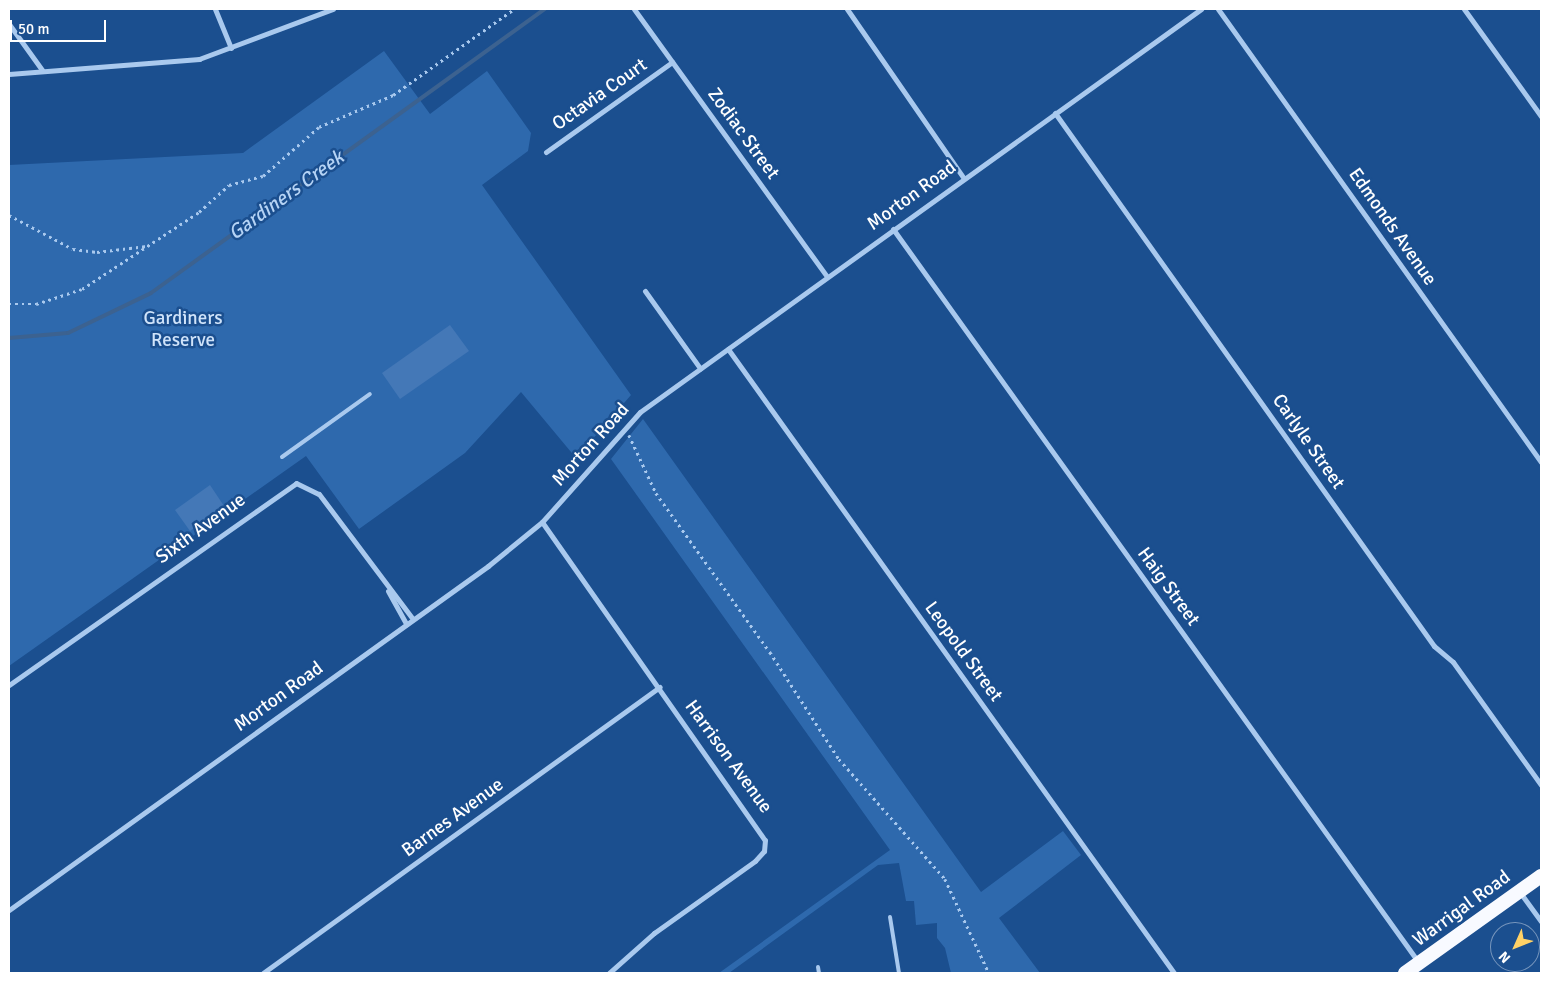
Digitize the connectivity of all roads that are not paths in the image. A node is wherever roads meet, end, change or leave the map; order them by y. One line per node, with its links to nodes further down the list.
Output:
1 (215, 9): 9 (street)
2 (333, 9): 9 (street)
3 (634, 9): 10 (street, Zodiac Street)
4 (847, 9): 16 (street)
5 (1201, 9): 13 (street, Morton Road)
6 (1218, 9): 24 (street, Edmonds Avenue)
7 (1464, 9): 14 (street)
8 (9, 24): 11 (street)
9 (231, 48): 11 (street)
10 (672, 62): 15 (street, Octavia Court); 18 (street, Zodiac Street)
11 (42, 70): 12 (street)
12 (9, 74)
13 (1055, 113): 16 (street, Morton Road); 31 (street, Carlyle Street)
14 (1541, 116)
15 (546, 152)
16 (963, 177): 17 (street, Morton Road)
17 (893, 229): 18 (street, Morton Road); 37 (street, Haig Street)
18 (827, 277): 20 (street, Morton Road)
19 (645, 291): 21 (street)
20 (728, 349): 21 (street, Morton Road); 43 (street, Leopold Street)
21 (700, 368): 25 (street, Morton Road)
22 (370, 394): 23 (lane)
23 (282, 457)
24 (1541, 462)
25 (542, 522): 27 (street, Morton Road); 30 (street, Harrison Avenue)
26 (386, 588): 27 (street, Sixth Avenue); 28 (street, Sixth Avenue); 29 (street, Sixth Avenue)
27 (413, 619): 28 (street, Morton Road)
28 (406, 624): 34 (street, Morton Road)
29 (9, 685)
30 (660, 688): 39 (street, Barnes Avenue); 40 (street, Harrison Avenue)
31 (1541, 784)
32 (1541, 876): 33 (highway, Warrigal Road)
33 (1520, 891): 36 (street); 37 (highway, Warrigal Road)
34 (9, 910)
35 (890, 917): 42 (lane)
36 (1541, 921)
37 (1419, 963): 44 (highway, Warrigal Road)
38 (818, 967): 41 (lane)
39 (263, 973)
40 (609, 973)
41 (819, 973)
42 (899, 973)
43 (1174, 973)
44 (1405, 973)

